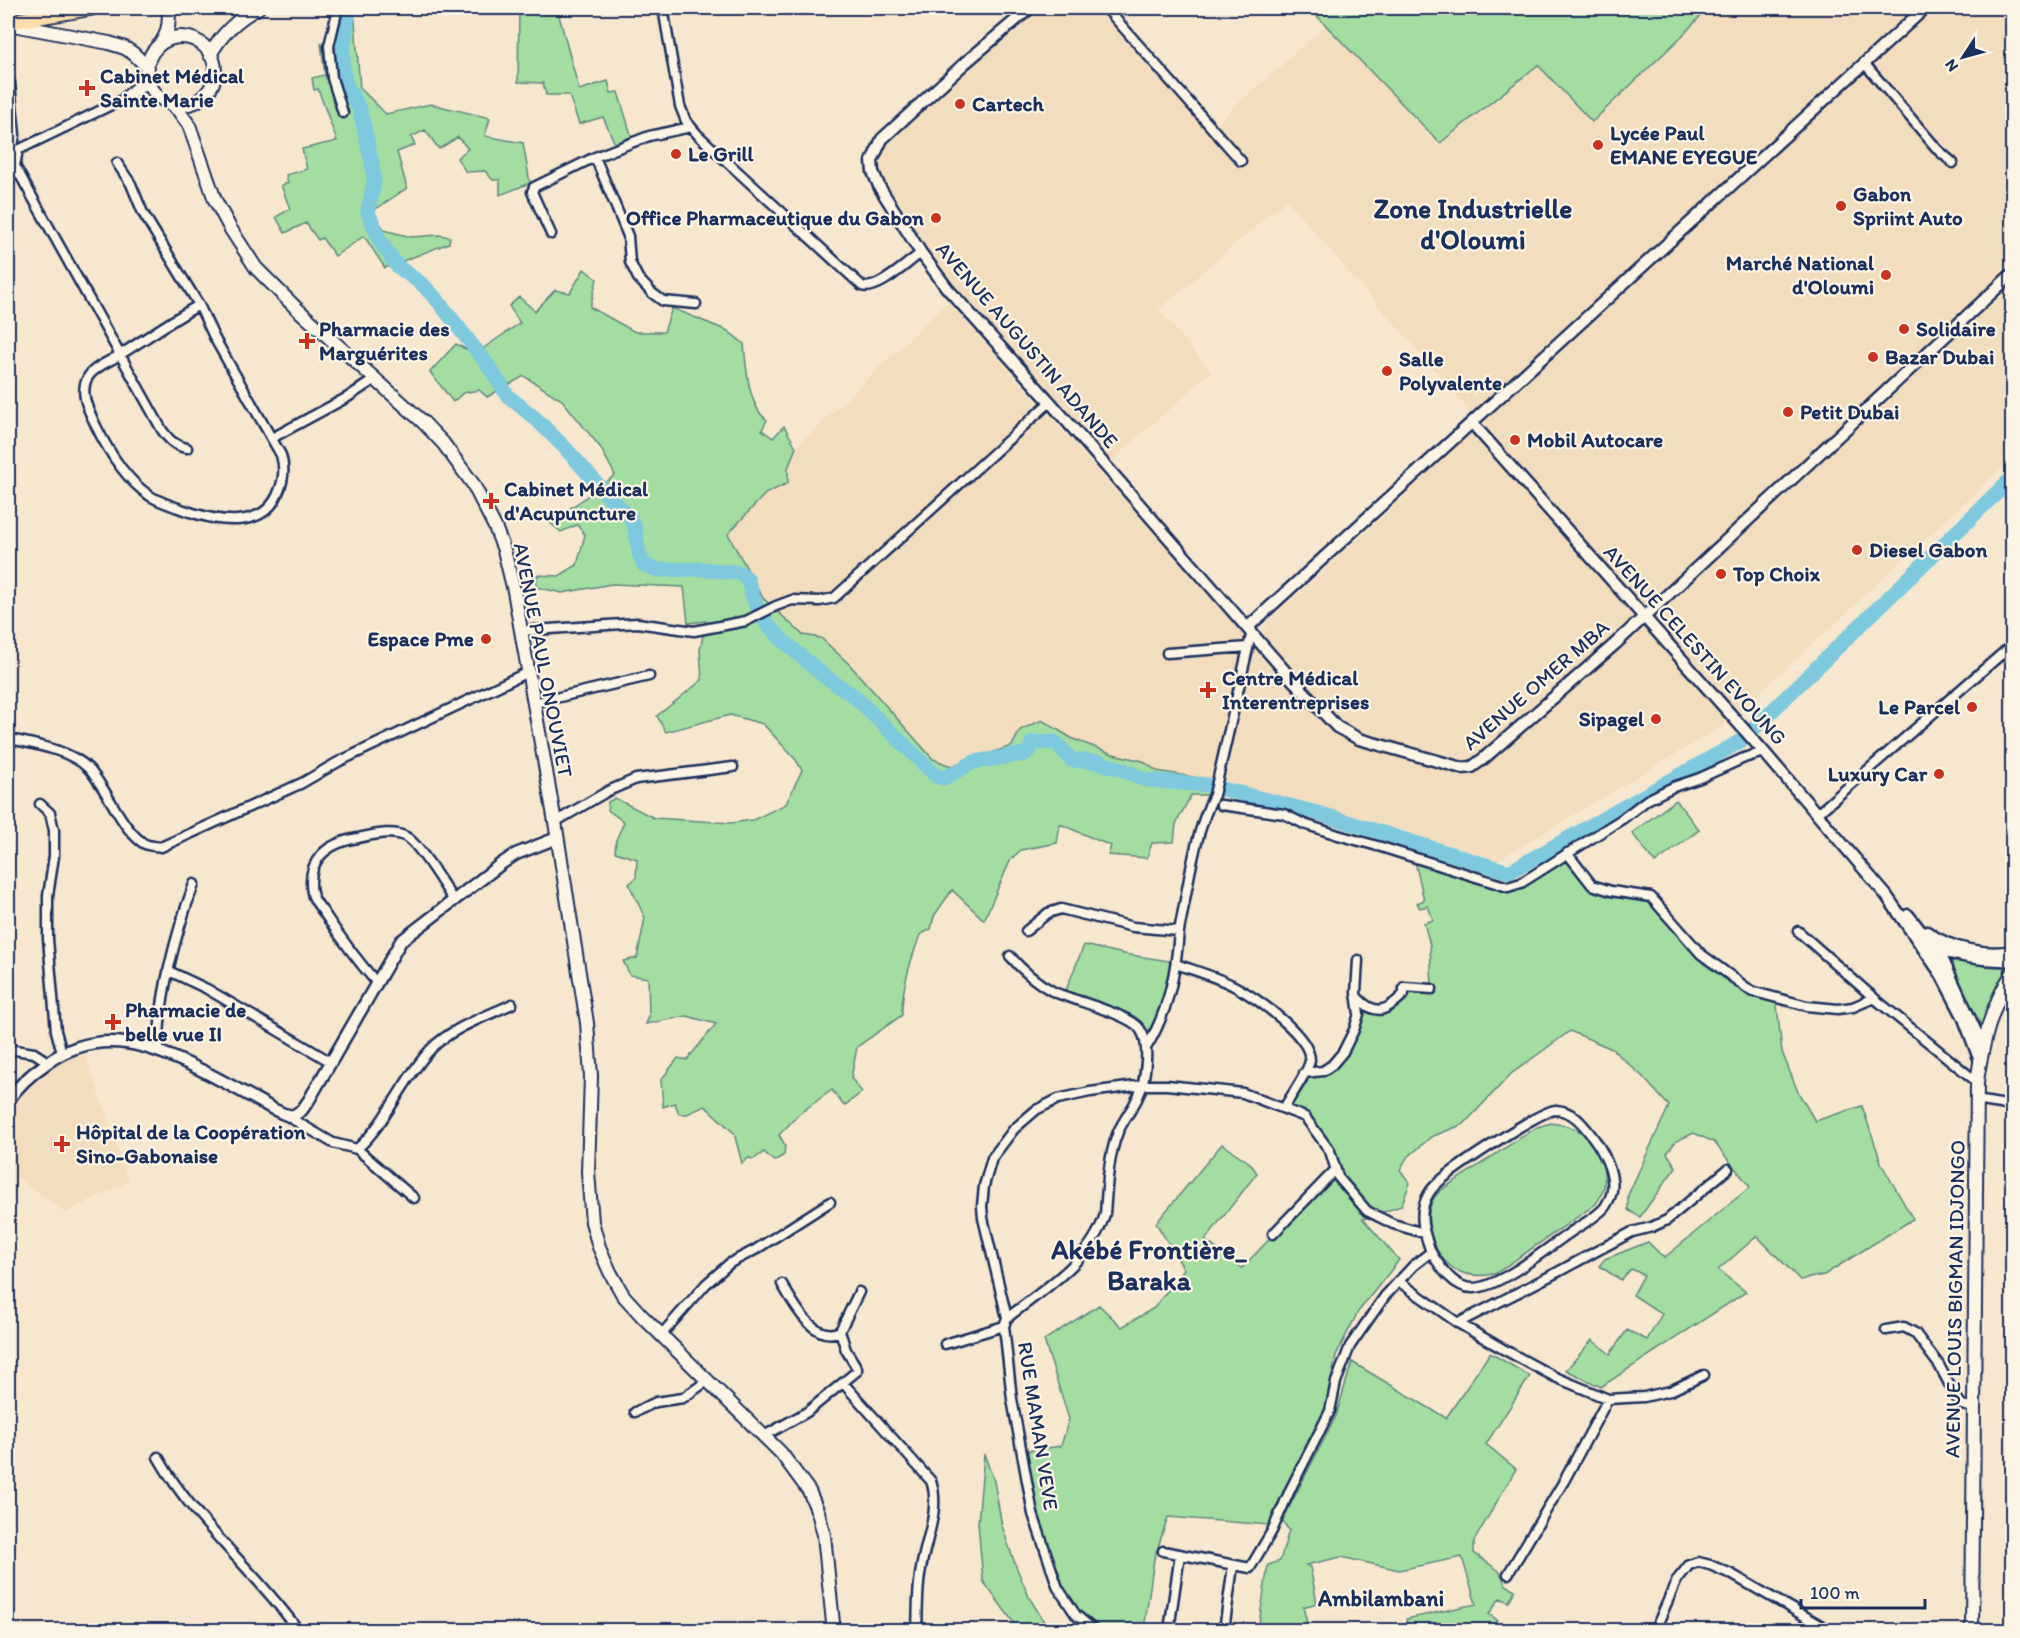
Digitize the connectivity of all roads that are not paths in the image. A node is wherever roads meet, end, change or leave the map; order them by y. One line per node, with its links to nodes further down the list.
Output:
1 (90, 8): 9 (highway)
2 (258, 8): 12 (main road)
3 (338, 8): 19 (street)
4 (663, 8): 20 (street)
5 (1030, 8): 29 (street, AVENUE AUGUSTIN ADANDE)
6 (1106, 8): 24 (street)
7 (1925, 8): 13 (street)
8 (169, 12): 10 (main road); 11 (main road)
9 (8, 23): 14 (main road)
10 (192, 39): 11 (main road); 12 (main road)
11 (160, 44): 14 (main road)
12 (210, 55): 16 (main road)
13 (1864, 63): 26 (street); 36 (street)
14 (147, 71): 17 (main road); 18 (main road)
15 (10, 83): 22 (street)
16 (203, 97): 18 (main road); 21 (main road)
17 (126, 98): 18 (main road); 22 (street)
18 (162, 98): 21 (main road, AVENUE PAUL ONOUVIET)
19 (343, 113)
20 (691, 127): 23 (street); 29 (street)
21 (192, 132): 34 (main road, AVENUE PAUL ONOUVIET)
22 (13, 147): 27 (street)
23 (595, 157): 28 (street); 31 (street)
24 (1241, 161)
25 (117, 163): 32 (street)
26 (1953, 163)
27 (11, 168): 33 (street)
28 (551, 234)
29 (921, 253): 35 (street, AVENUE AUGUSTIN ADANDE)
30 (2013, 274): 39 (street, AVENUE OMER MBA)
31 (696, 304)
32 (199, 305): 33 (street); 37 (street)
33 (121, 354): 37 (street); 38 (street)
34 (375, 379): 37 (street); 41 (main road, AVENUE PAUL ONOUVIET)
35 (1050, 402): 40 (street, AVENUE AUGUSTIN ADANDE); 41 (street)
36 (1472, 423): 39 (street, AVENUE CELESTIN EVOUNG); 40 (street)
37 (272, 438)
38 (188, 448)
39 (1643, 617): 40 (street, AVENUE OMER MBA); 49 (street, AVENUE CELESTIN EVOUNG)
40 (1250, 629): 43 (street)
41 (521, 631): 45 (main road, AVENUE PAUL ONOUVIET)
42 (2013, 645): 53 (street)
43 (1248, 647): 44 (street); 62 (street)
44 (1167, 653)
45 (528, 672): 47 (main road, AVENUE PAUL ONOUVIET); 48 (street)
46 (650, 676): 47 (street)
47 (534, 703): 54 (main road, AVENUE PAUL ONOUVIET)
48 (8, 744)
49 (1760, 748): 53 (street, AVENUE CELESTIN EVOUNG); 56 (street)
50 (733, 766): 54 (street)
51 (40, 804): 82 (street)
52 (1221, 805): 56 (street)
53 (1817, 814): 58 (street, AVENUE CELESTIN EVOUNG)
54 (555, 822): 55 (main road, AVENUE PAUL ONOUVIET)
55 (557, 838): 59 (street); 109 (main road, AVENUE PAUL ONOUVIET)
56 (1567, 853): 76 (street)
57 (194, 884): 71 (street)
58 (1886, 895): 60 (street); 64 (street)
59 (454, 901): 73 (street); 73 (street)
60 (1912, 920): 65 (street); 66 (street)
61 (1026, 931): 62 (street)
62 (1179, 931): 70 (street)
63 (1798, 931): 76 (street)
64 (1918, 939): 65 (street); 83 (street)
65 (1936, 949): 69 (street); 78 (street)
66 (2013, 951)
67 (1010, 956): 79 (street)
68 (1358, 960): 75 (street)
69 (2013, 960)
70 (1176, 964): 79 (street); 86 (street)
71 (169, 971): 81 (street); 85 (street)
72 (2013, 974): 78 (main road, AVENUE LOUIS BIGMAN IDJONGO)
73 (376, 982): 85 (street)
74 (1432, 989): 75 (street)
75 (1358, 998): 86 (street)
76 (1874, 998): 87 (street)
77 (512, 1004): 94 (street)
78 (1983, 1047): 83 (main road, AVENUE LOUIS BIGMAN IDJONGO)
79 (1146, 1048): 88 (street)
80 (8, 1049): 84 (street)
81 (159, 1050): 82 (street); 93 (street)
82 (62, 1053): 84 (street)
83 (1980, 1061): 87 (main road, AVENUE LOUIS BIGMAN IDJONGO)
84 (48, 1062): 90 (street)
85 (331, 1062): 93 (street)
86 (1304, 1073): 92 (street)
87 (1977, 1082): 89 (main road, AVENUE LOUIS BIGMAN IDJONGO)
88 (1143, 1085): 92 (street, RUE MAMAN VEVE); 105 (street); 105 (street, RUE MAMAN VEVE)
89 (1976, 1100): 91 (street); 115 (main road, AVENUE LOUIS BIGMAN IDJONGO)
90 (8, 1101)
91 (2013, 1106)
92 (1284, 1108): 96 (street, RUE MAMAN VEVE)
93 (284, 1114): 94 (street)
94 (357, 1149): 97 (street)
95 (1728, 1169): 106 (street)
96 (1335, 1170): 99 (street, RUE MAMAN VEVE); 100 (street)
97 (414, 1198)
98 (830, 1202): 109 (street)
99 (1424, 1233): 101 (street); 101 (street)
100 (1273, 1234)
101 (1431, 1252): 102 (street)
102 (1398, 1281): 106 (street); 121 (street)
103 (782, 1284): 108 (street)
104 (859, 1292): 108 (street)
105 (1005, 1322): 110 (street); 126 (street, RUE MAMAN VEVE)
106 (1458, 1323): 114 (street)
107 (1886, 1330): 115 (street)
108 (840, 1331): 113 (street)
109 (661, 1335): 112 (main road, AVENUE PAUL ONOUVIET)
110 (945, 1344)
111 (1704, 1375): 114 (street)
112 (707, 1381): 116 (street); 117 (main road, AVENUE PAUL ONOUVIET)
113 (844, 1384): 117 (street); 125 (street)
114 (1608, 1399): 122 (street)
115 (1974, 1408): 131 (main road, AVENUE LOUIS BIGMAN IDJONGO)
116 (635, 1412)
117 (764, 1436): 124 (main road, AVENUE PAUL ONOUVIET)
118 (158, 1457): 123 (street)
119 (1163, 1551): 120 (street)
120 (1180, 1554): 121 (street); 127 (street)
121 (1233, 1566): 128 (street)
122 (1508, 1574)
123 (298, 1630)
124 (836, 1630)
125 (917, 1630)
126 (1094, 1630)
127 (1169, 1630)
128 (1224, 1630)
129 (1655, 1630): 130 (street)
130 (1829, 1630)
131 (1972, 1630)

